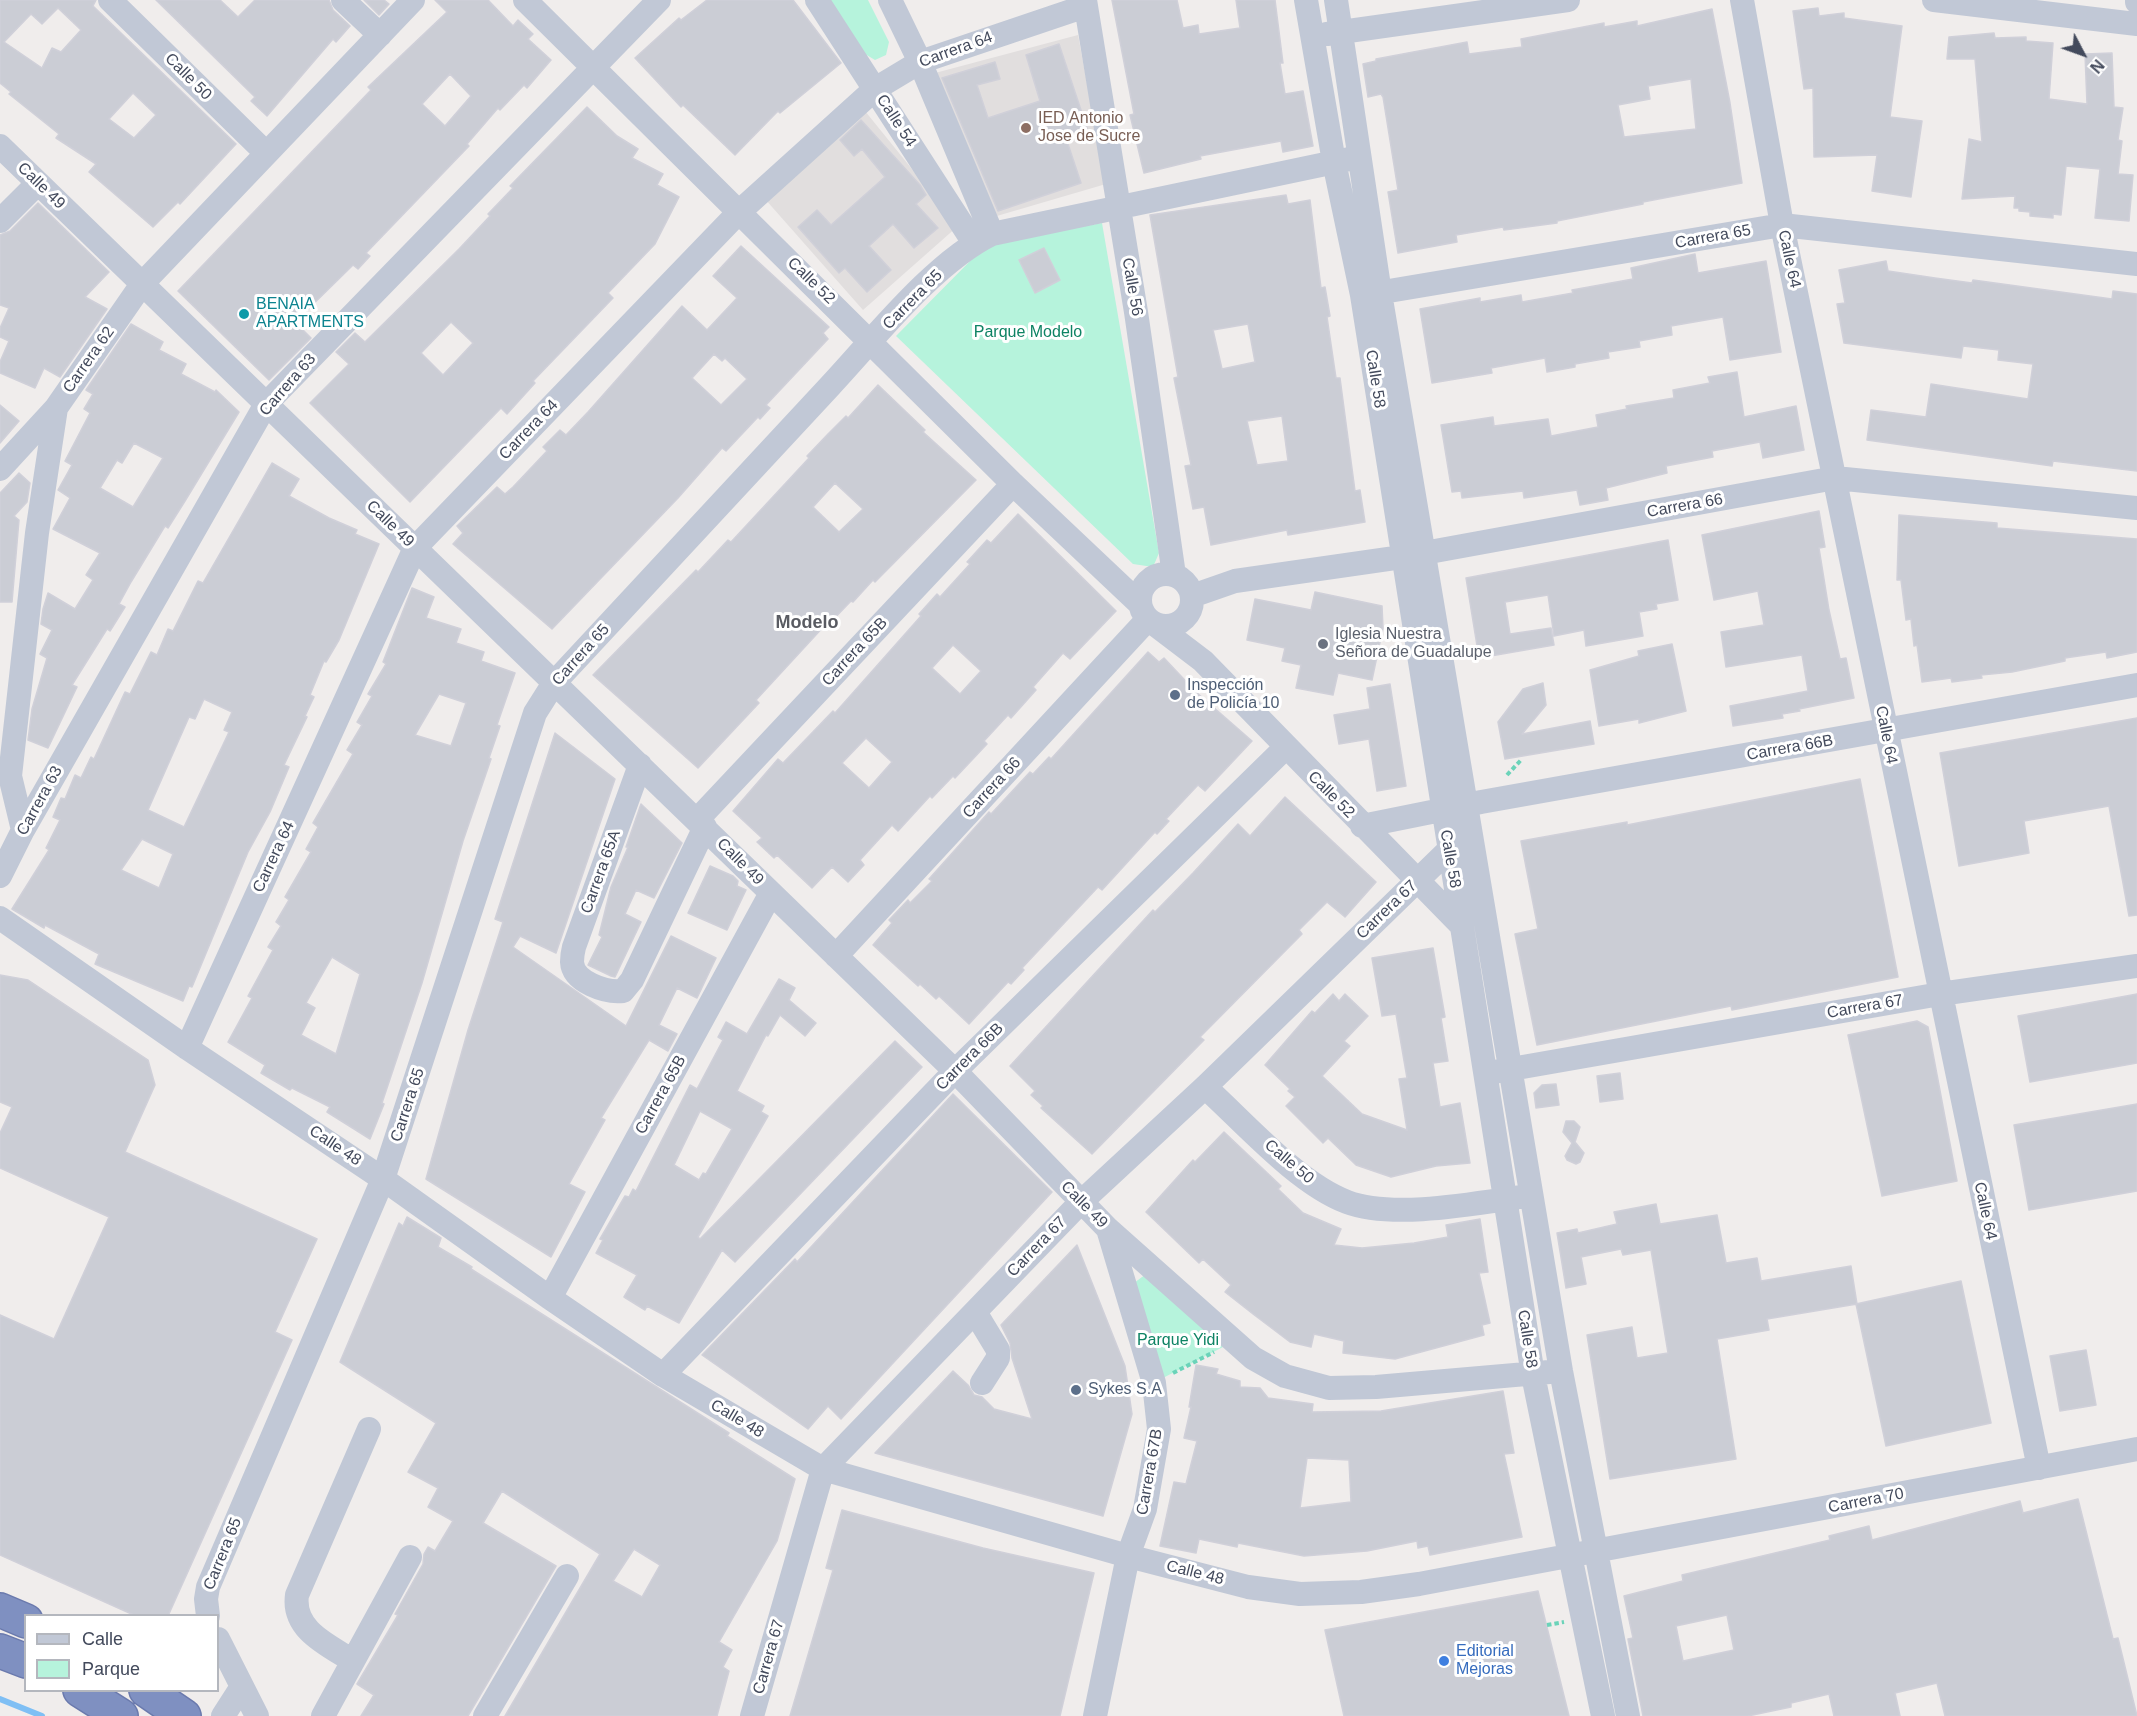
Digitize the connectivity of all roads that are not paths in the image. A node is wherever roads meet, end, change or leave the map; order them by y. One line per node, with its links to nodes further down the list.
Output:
1 (110, 0): 22 (street, Calle 50)
2 (343, 0): 16 (street)
3 (413, 0): 16 (street, Carrera 62)
4 (525, 0): 19 (street, Calle 52)
5 (659, 0): 19 (street, Carrera 63)
6 (817, 0): 20 (street, Calle 54)
7 (890, 0): 18 (street)
8 (1306, 0): 17 (street, Calle 58)
9 (1336, 0): 15 (street, Calle 58)
10 (1568, 0): 15 (street)
11 (1742, 0): 29 (street, Calle 64)
12 (1934, 0): 14 (street)
13 (1085, 3): 18 (street, Carrera 64); 26 (street, Calle 56)
14 (2137, 24)
15 (1342, 32): 17 (street); 23 (street, Calle 58)
16 (380, 35): 22 (street, Carrera 62)
17 (1313, 36): 24 (street, Calle 58)
18 (920, 62): 20 (street, Carrera 64); 30 (street)
19 (593, 67): 27 (street, Calle 52); 35 (street, Carrera 63)
20 (875, 89): 27 (street, Carrera 64); 30 (street, Calle 54)
21 (0, 147): 25 (street, Calle 49)
22 (266, 153): 32 (street, Carrera 62)
23 (1359, 157): 24 (street, Carrera 65); 33 (street, Calle 58)
24 (1334, 162): 26 (street, Carrera 65); 33 (street, Calle 58)
25 (38, 183): 28 (street); 32 (street, Calle 49)
26 (1117, 207): 30 (street, Carrera 65); 44 (street, Calle 56)
27 (740, 212): 34 (street, Calle 52); 41 (street, Carrera 64)
28 (0, 221)
29 (1782, 225): 31 (street, Carrera 65); 33 (street, Carrera 65); 38 (street, Calle 64)
30 (983, 238): 34 (street, Carrera 65)
31 (2137, 264)
32 (142, 284): 35 (street, Calle 49); 36 (street, Carrera 62)
33 (1371, 294): 42 (street, Calle 58)
34 (872, 341): 39 (street, Calle 52); 49 (street, Carrera 65)
35 (266, 404): 41 (street, Calle 49); 58 (street, Carrera 63)
36 (56, 408): 37 (street); 58 (street, Carrera 62)
37 (0, 469)
38 (1835, 478): 40 (street, Carrera 66); 42 (street, Carrera 66); 51 (street, Calle 64)
39 (1013, 484): 43 (street, Calle 52); 56 (street, Carrera 65B)
40 (2137, 508)
41 (415, 548): 49 (street, Calle 49); 70 (street, Carrera 64)
42 (1413, 555): 45 (street, Carrera 66); 54 (street, Calle 58); 55 (street, Calle 58)
43 (1098, 562): 44 (street); 47 (street, Calle 52)
44 (1170, 575): 45 (street, Carrera 66); 46 (street); 47 (street)
45 (1236, 581): 46 (street, Carrera 66)
46 (1192, 602): 47 (street); 48 (street)
47 (1147, 616): 48 (street, Calle 52); 66 (street, Carrera 66)
48 (1203, 661): 52 (street, Calle 52)
49 (554, 683): 53 (street, Calle 49); 74 (street, Carrera 65)
50 (2137, 685): 51 (street, Carrera 66B)
51 (1886, 732): 54 (street, Carrera 66B); 69 (street, Calle 64)
52 (1285, 748): 57 (street, Calle 52); 71 (street, Carrera 66B)
53 (639, 765): 56 (street, Calle 49); 68 (street, Carrera 65A)
54 (1466, 805): 55 (street, Carrera 66B); 59 (street, Calle 58)
55 (1442, 810): 57 (street); 60 (street, Calle 58)
56 (701, 824): 63 (street, Calle 49); 68 (street, Carrera 65B)
57 (1362, 826): 62 (street, Calle 52)
58 (23, 830): 61 (street, Carrera 63)
59 (1470, 830): 60 (street, Carrera 67); 72 (street, Calle 58)
60 (1449, 850): 62 (street, Carrera 67); 65 (street, Calle 58)
61 (0, 876)
62 (1418, 880): 65 (street, Calle 52); 73 (street, Carrera 67)
63 (771, 893): 66 (street, Calle 49); 79 (street, Carrera 65B)
64 (0, 918): 70 (street, Calle 48)
65 (1462, 926): 72 (street, Calle 58)
66 (836, 956): 71 (street, Calle 49)
67 (2137, 966): 69 (street, Carrera 67)
68 (610, 993)
69 (1940, 994): 72 (street, Carrera 67); 87 (street, Calle 64)
70 (187, 1048): 74 (street, Calle 48)
71 (955, 1071): 77 (street, Calle 49); 82 (street, Carrera 66B)
72 (1498, 1071): 75 (street, Calle 58); 76 (street, Calle 58)
73 (1205, 1087): 76 (street, Calle 50); 77 (street, Carrera 67)
74 (383, 1179): 79 (street, Calle 48); 95 (street, Carrera 65)
75 (1531, 1196): 76 (street, Calle 50); 81 (street, Calle 58)
76 (1504, 1199): 83 (street, Calle 58)
77 (1081, 1202): 78 (street, Calle 49); 80 (street, Carrera 67)
78 (1108, 1229): 83 (street, Calle 49); 90 (street, Carrera 67B)
79 (550, 1298): 82 (street, Calle 48)
80 (975, 1312): 84 (street); 88 (street, Carrera 67)
81 (1561, 1371): 83 (street, Calle 49); 89 (street, Calle 58)
82 (663, 1375): 88 (street, Calle 48)
83 (1533, 1375): 92 (street, Calle 58)
84 (982, 1383)
85 (369, 1429): 100 (street)
86 (2137, 1449): 87 (street, Carrera 70)
87 (2039, 1468): 89 (street, Carrera 70)
88 (823, 1469): 90 (street, Calle 48); 110 (street, Carrera 67)
89 (1595, 1552): 92 (street, Calle 48); 113 (street, Calle 58)
90 (1128, 1556): 92 (street, Calle 48); 111 (street, Carrera 67B)
91 (410, 1557): 100 (street)
92 (1570, 1557): 112 (street, Calle 58)
93 (567, 1576): 109 (street)
94 (0, 1610): 96 (highway)
95 (208, 1614)
96 (24, 1621)
97 (219, 1641): 101 (street)
98 (0, 1651): 99 (highway)
99 (24, 1660)
100 (353, 1661): 108 (street)
101 (242, 1688): 106 (street); 107 (street)
102 (83, 1692): 104 (highway)
103 (149, 1692): 105 (highway)
104 (116, 1713)
105 (184, 1716)
106 (223, 1716)
107 (256, 1716)
108 (323, 1716)
109 (485, 1716)
110 (752, 1716)
111 (1095, 1716)
112 (1603, 1716)
113 (1628, 1716)

